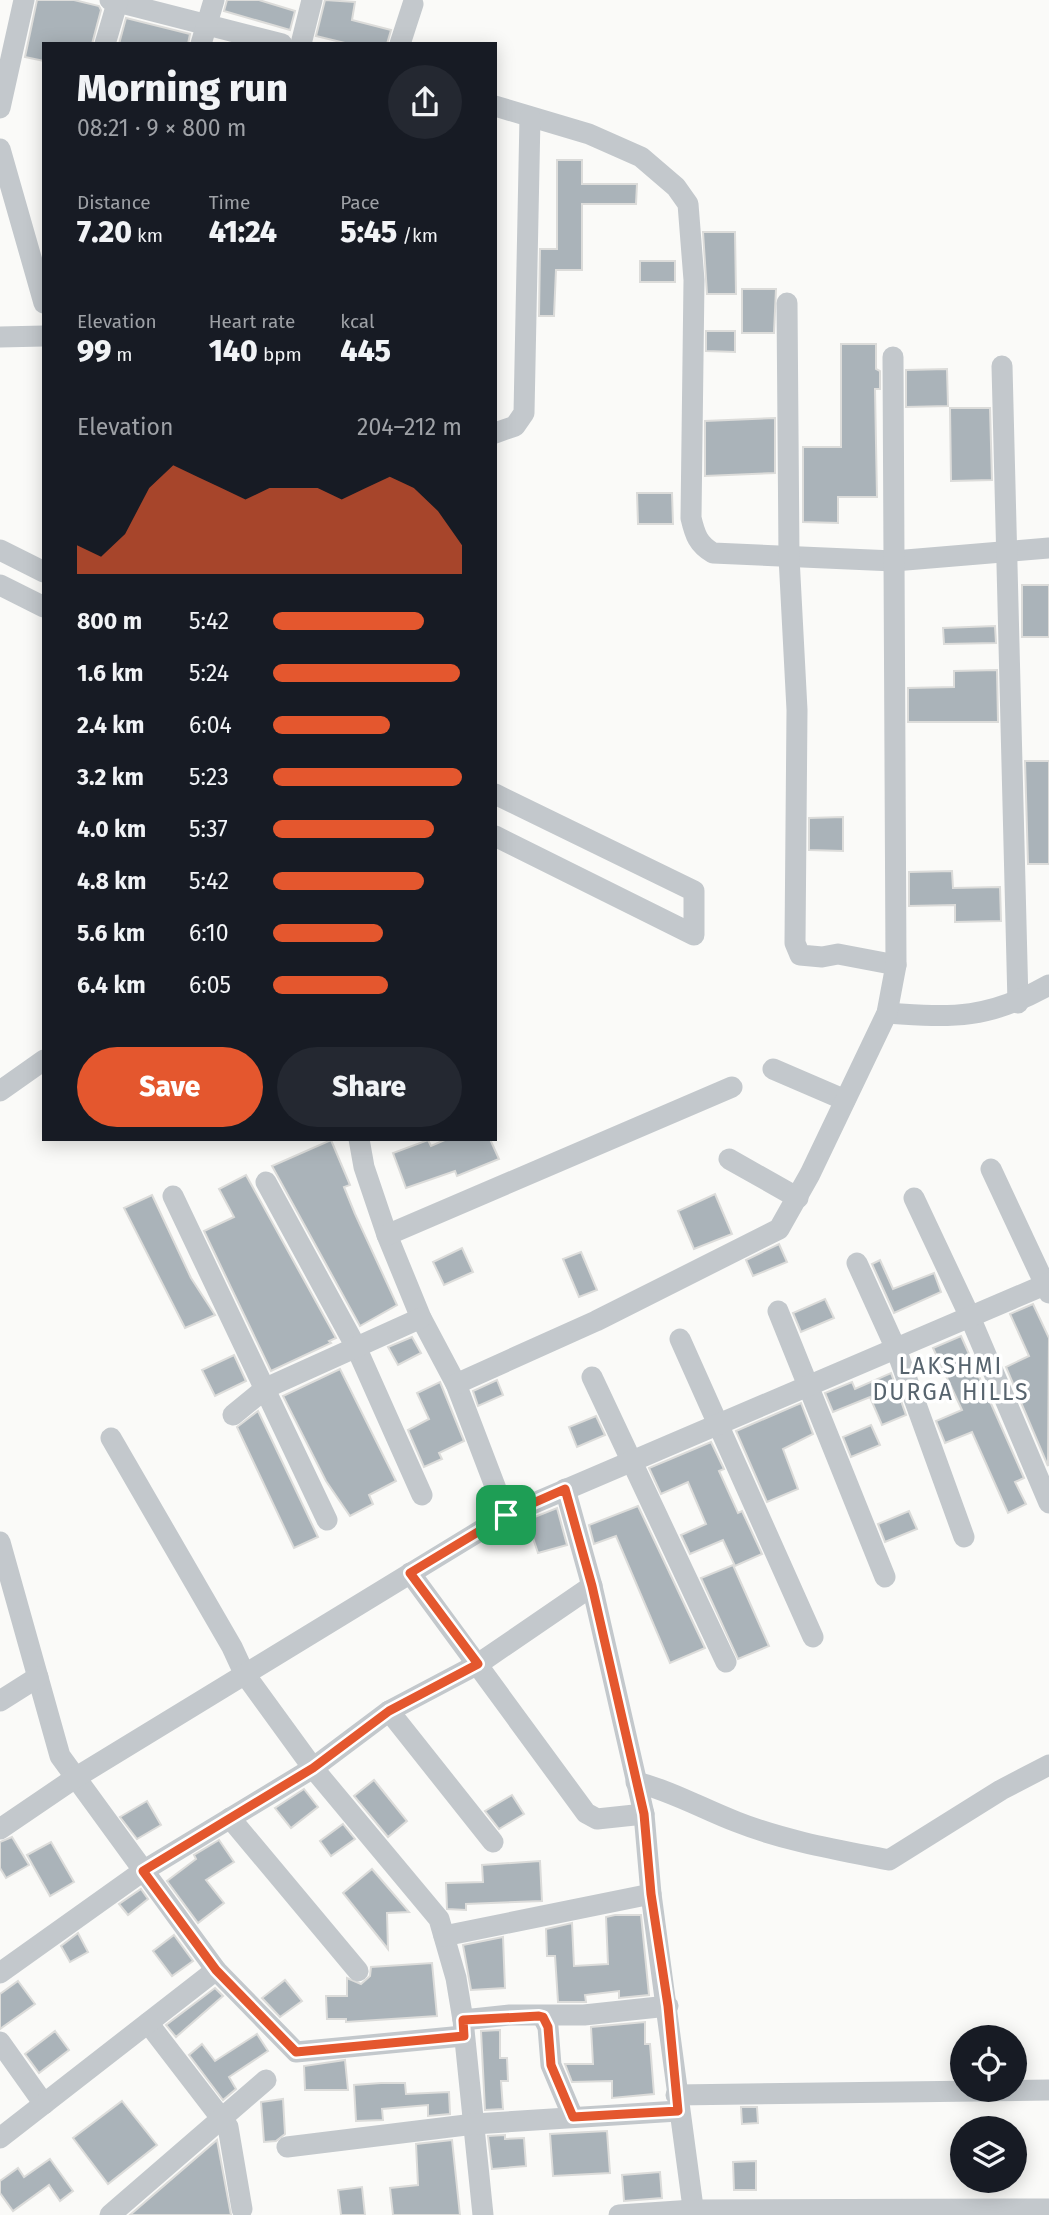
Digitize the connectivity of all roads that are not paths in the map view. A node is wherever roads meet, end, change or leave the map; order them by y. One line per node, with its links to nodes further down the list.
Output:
1 (24, 0): 12 (street)
2 (214, 0): 6 (street)
3 (312, 0): 9 (street)
4 (115, 1): 6 (street); 7 (street)
5 (413, 4): 10 (street)
6 (204, 34): 8 (street)
7 (105, 42)
8 (266, 42)
9 (302, 42)
10 (401, 42)
11 (497, 107): 13 (street)
12 (0, 108)
13 (530, 117): 21 (street); 25 (street)
14 (0, 149): 15 (street)
15 (42, 296)
16 (787, 303): 25 (street)
17 (42, 336): 18 (street)
18 (0, 337)
19 (894, 357): 26 (street)
20 (1002, 366): 24 (street)
21 (497, 432)
22 (1049, 548): 24 (street)
23 (0, 550): 27 (street)
24 (1008, 551): 26 (street); 34 (street)
25 (789, 557): 26 (street); 32 (street)
26 (894, 561): 32 (street)
27 (42, 571)
28 (0, 585): 29 (street)
29 (42, 606)
30 (497, 794): 31 (street)
31 (497, 837)
32 (896, 965): 35 (street)
33 (1049, 985): 34 (street)
34 (1018, 1003): 35 (street)
35 (887, 1013): 40 (street)
36 (42, 1061): 39 (street)
37 (773, 1069): 40 (street)
38 (732, 1087): 48 (street)
39 (0, 1091)
40 (845, 1100): 46 (street)
41 (359, 1141): 48 (street)
42 (729, 1159): 46 (street)
43 (991, 1169): 50 (street)
44 (266, 1182): 55 (street)
45 (173, 1196): 60 (street)
46 (798, 1198): 58 (street)
47 (914, 1198): 52 (street)
48 (387, 1235): 53 (street)
49 (856, 1263): 56 (street)
50 (1048, 1287): 52 (street)
51 (778, 1311): 59 (street)
52 (970, 1317): 56 (street); 67 (street)
53 (421, 1318): 55 (street); 58 (street)
54 (680, 1339): 62 (street)
55 (356, 1348): 60 (street); 66 (street)
56 (896, 1349): 59 (street); 70 (street)
57 (592, 1377): 64 (street)
58 (456, 1384): 68 (street)
59 (808, 1386): 62 (street); 73 (street)
60 (266, 1388): 61 (street); 69 (street)
61 (233, 1415)
62 (716, 1426): 64 (street); 75 (street)
63 (111, 1438): 78 (street)
64 (632, 1459): 65 (street); 76 (street)
65 (565, 1489): 68 (street); 74 (street)
66 (422, 1495)
67 (1049, 1503)
68 (506, 1515): 72 (street)
69 (327, 1520)
70 (964, 1537)
71 (0, 1542): 79 (street)
72 (410, 1573): 77 (street); 78 (street)
73 (885, 1577)
74 (592, 1586): 77 (street); 85 (street)
75 (813, 1637)
76 (726, 1662)
77 (478, 1664): 81 (street); 86 (street)
78 (244, 1673): 83 (street); 84 (street)
79 (38, 1677): 80 (street); 84 (street)
80 (0, 1701)
81 (389, 1711): 83 (street); 89 (street)
82 (1049, 1765): 85 (street)
83 (313, 1768): 87 (street); 92 (street)
84 (75, 1778): 88 (street); 90 (street)
85 (636, 1782): 86 (street)
86 (644, 1814): 91 (street)
87 (230, 1818): 90 (street); 94 (street)
88 (0, 1829)
89 (493, 1842)
90 (143, 1871): 93 (street); 95 (street)
91 (651, 1894): 92 (street); 96 (street)
92 (444, 1936): 99 (street)
93 (216, 1970): 98 (street); 99 (street)
94 (358, 1970)
95 (0, 1973)
96 (668, 2006): 97 (street); 103 (street)
97 (543, 2017): 99 (street); 105 (street)
98 (148, 2023): 104 (street); 106 (street)
99 (463, 2028): 107 (street)
100 (0, 2042): 104 (street)
101 (266, 2080): 106 (street)
102 (1049, 2090): 103 (street)
103 (677, 2103): 105 (street); 112 (street)
104 (44, 2104): 108 (street)
105 (573, 2117): 107 (street)
106 (222, 2119): 110 (street); 113 (street)
107 (474, 2124): 109 (street); 114 (street)
108 (0, 2138)
109 (286, 2147)
110 (242, 2209)
111 (1049, 2209): 112 (street)
112 (693, 2212): 115 (street)
113 (110, 2215)
114 (483, 2215)
115 (619, 2215)

